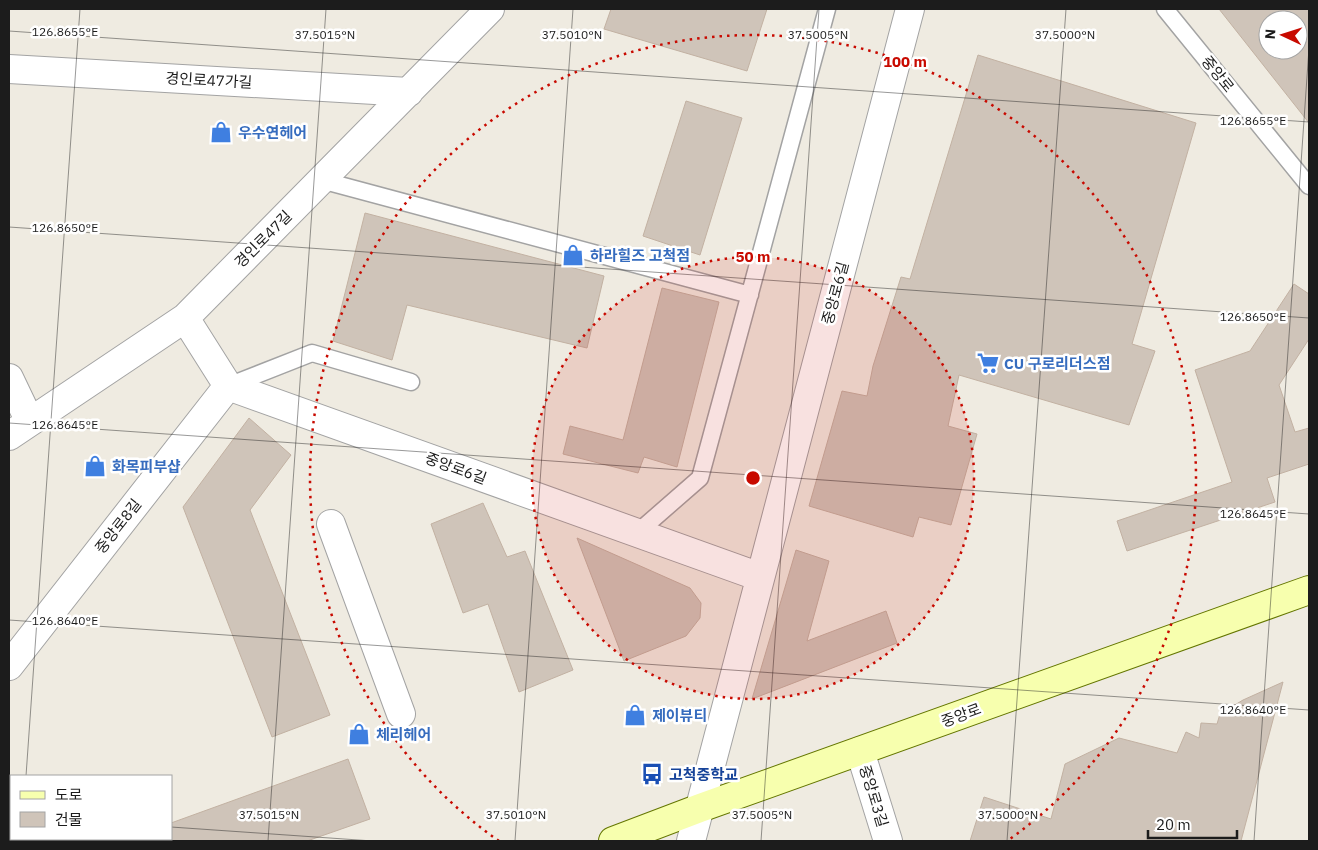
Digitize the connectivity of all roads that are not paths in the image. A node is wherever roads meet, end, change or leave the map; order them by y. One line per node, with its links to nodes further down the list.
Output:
1 (490, 9): 6 (street, 경인로47길)
2 (827, 9): 9 (lane)
3 (910, 9): 17 (street, 중앙로6길)
4 (1165, 9): 8 (lane, 중앙로)
5 (9, 69): 6 (street, 경인로47가길)
6 (409, 92): 7 (street, 경인로47길)
7 (321, 180): 9 (lane); 10 (street, 경인로47길)
8 (1309, 186)
9 (750, 295): 16 (lane)
10 (185, 318): 13 (street); 14 (street, 경인로47길)
11 (9, 378): 14 (street)
12 (411, 382): 13 (lane)
13 (228, 386): 16 (street, 중앙로6길); 19 (street, 중앙로8길)
14 (19, 429)
15 (331, 524): 20 (street)
16 (637, 534): 17 (street, 중앙로6길)
17 (760, 577): 22 (street, 중앙로6길)
18 (1309, 590): 21 (main road, 중앙로)
19 (9, 666)
20 (401, 714)
21 (860, 751): 22 (main road, 중앙로); 25 (street, 중앙로3길)
22 (700, 808): 23 (main road, 중앙로); 24 (street, 중앙로6길)
23 (613, 841)
24 (691, 841)
25 (888, 841)

